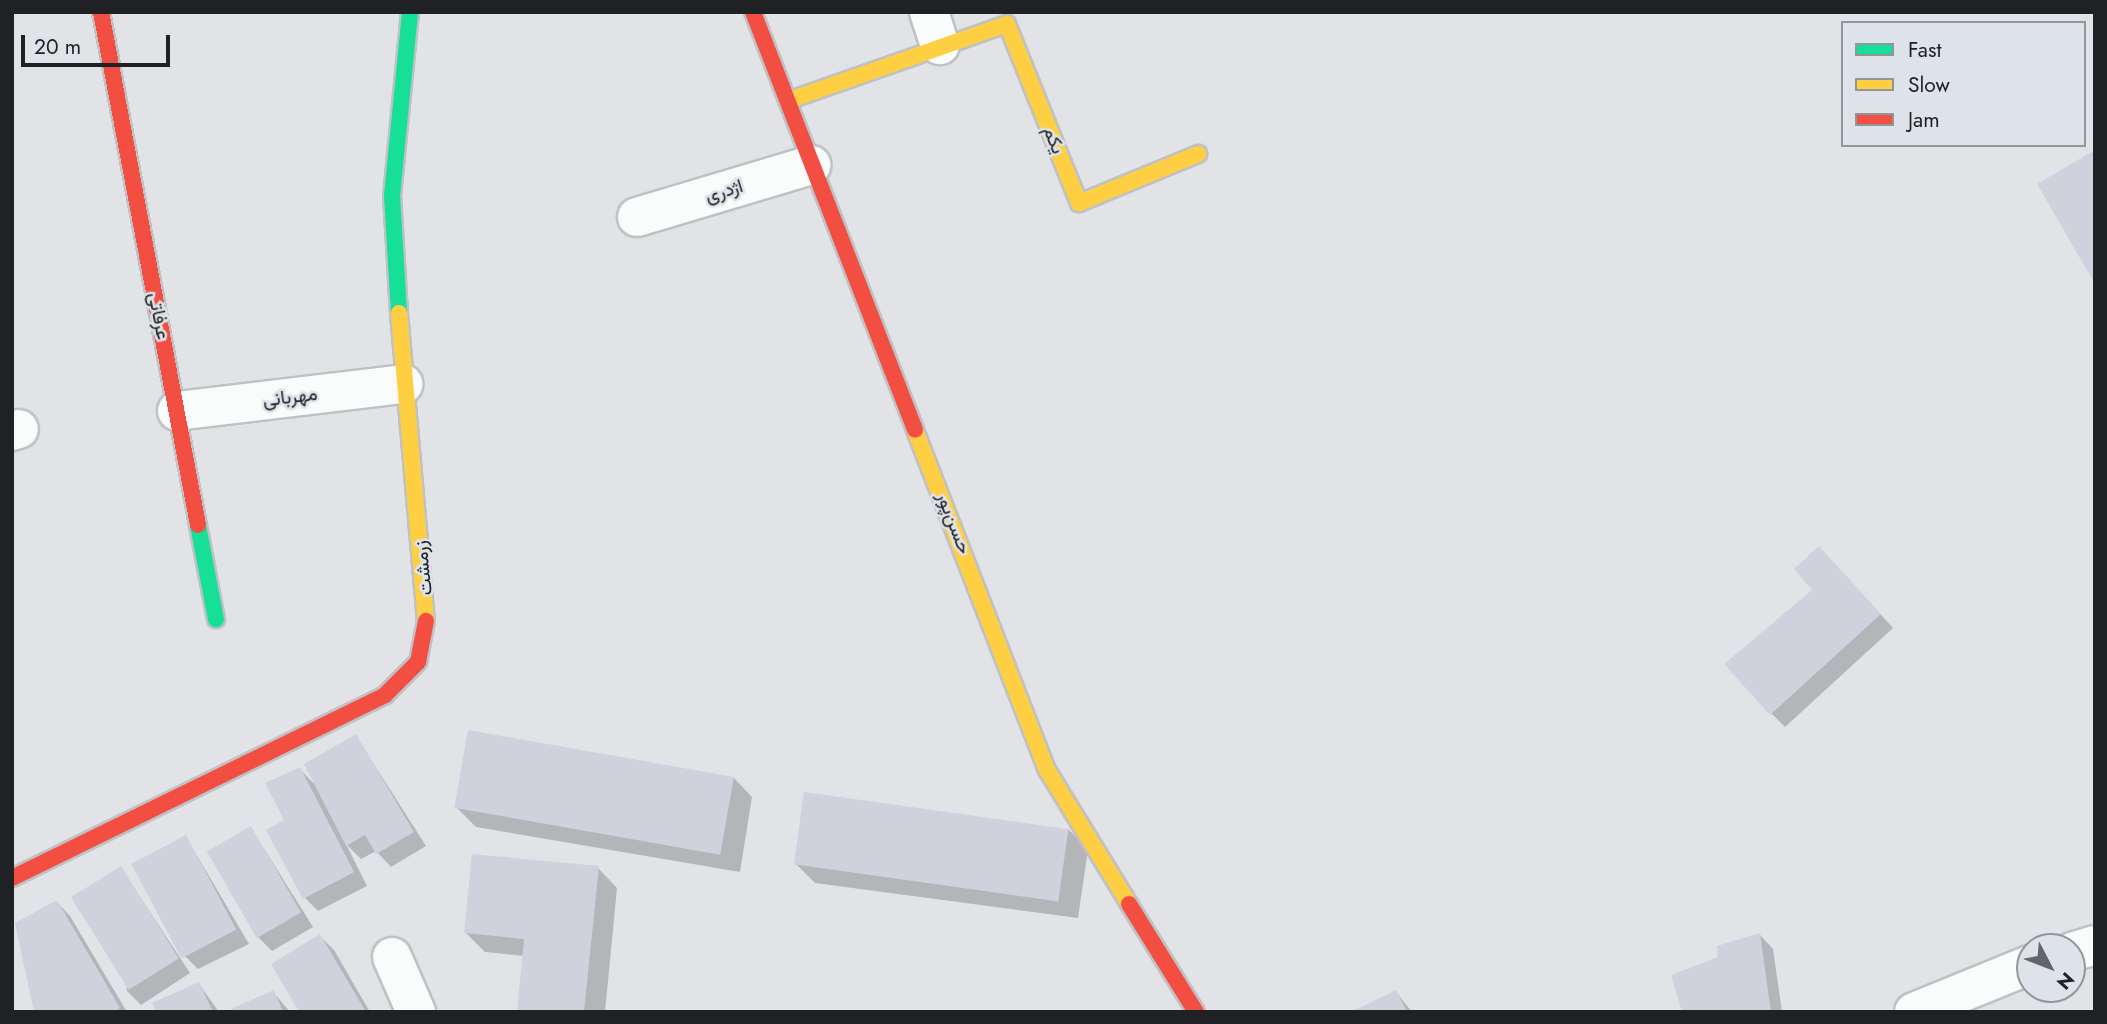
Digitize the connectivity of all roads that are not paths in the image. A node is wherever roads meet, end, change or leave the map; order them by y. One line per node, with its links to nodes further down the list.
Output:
1 (101, 12): 10 (street, عرفاتی)
2 (410, 12): 9 (street, زرمشت)
3 (753, 12): 5 (street, حسن‌پور)
4 (935, 29): 5 (street, یکم); 6 (street, یکم)
5 (787, 101): 7 (street, حسن‌پور)
6 (1198, 154)
7 (811, 165): 8 (street, اژدری); 16 (street, حسن‌پور)
8 (637, 217)
9 (403, 384): 10 (street, مهربانی); 12 (street, زرمشت)
10 (177, 411): 11 (street, عرفاتی)
11 (216, 619)
12 (12, 878)
13 (392, 957): 15 (street)
14 (2016, 971): 17 (street)
15 (416, 1012)
16 (1196, 1012)
17 (1914, 1012)

